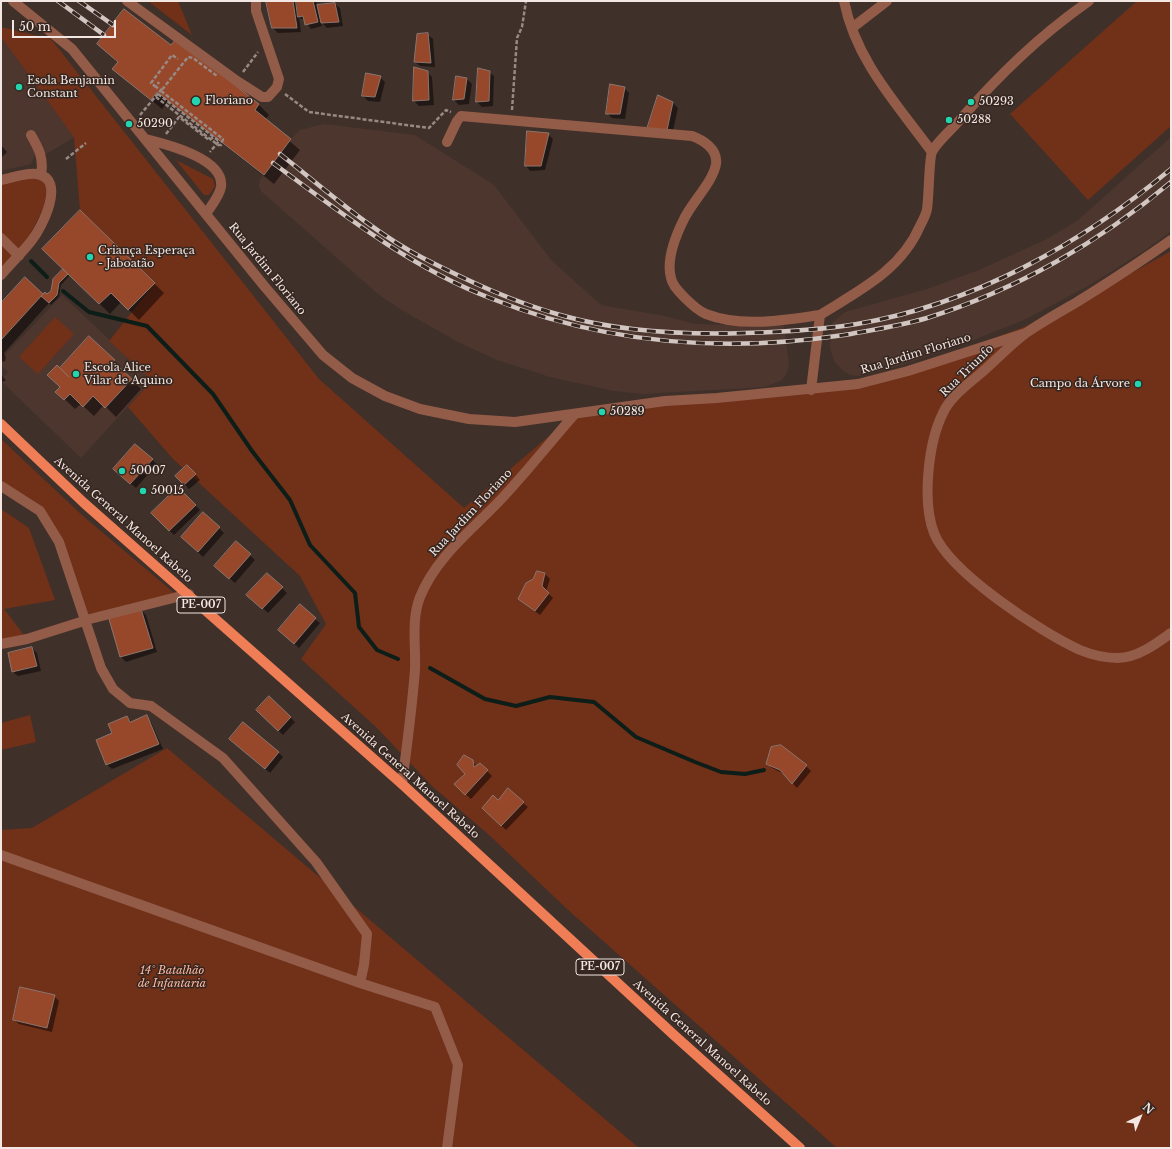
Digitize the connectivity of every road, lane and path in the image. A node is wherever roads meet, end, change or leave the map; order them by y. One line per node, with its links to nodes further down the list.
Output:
1 (14, 1): 23 (street, Rua Jardim Floriano)
2 (127, 1): 12 (street)
3 (256, 1): 9 (street)
4 (526, 1): 20 (path)
5 (844, 1): 8 (street)
6 (887, 1): 8 (street)
7 (1089, 1): 28 (street)
8 (852, 28): 28 (street)
9 (266, 41): 12 (path); 15 (street)
10 (178, 60): 14 (path, bridge)
11 (217, 76): 17 (path, bridge)
12 (237, 80): 15 (street)
13 (159, 82): 14 (path)
14 (156, 87): 16 (path)
15 (277, 87): 19 (path)
16 (158, 94): 17 (path); 22 (path)
17 (156, 97): 18 (path)
18 (148, 106)
19 (459, 117): 20 (street); 24 (street)
20 (512, 120): 37 (street)
21 (31, 134): 30 (street)
22 (214, 137): 26 (path); 27 (path)
23 (145, 138): 26 (street); 32 (street, Rua Jardim Floriano)
24 (448, 142)
25 (86, 143): 29 (path)
26 (162, 144): 32 (street)
27 (215, 147)
28 (932, 152): 37 (street)
29 (66, 159)
30 (41, 175): 31 (street); 35 (street)
31 (1, 180)
32 (206, 214): 40 (street, Rua Jardim Floriano)
33 (1, 238): 35 (street)
34 (1171, 240): 38 (street, Rua Triunfo)
35 (19, 256): 36 (street)
36 (1, 275)
37 (820, 315): 39 (street)
38 (1026, 333): 39 (street, Rua Jardim Floriano); 45 (street, Rua Triunfo)
39 (811, 390): 40 (street, Rua Jardim Floriano)
40 (574, 415): 47 (street, Rua Jardim Floriano)
41 (1, 424): 43 (main road, Avenida General Manoel Rabelo / PE-007)
42 (1, 486): 44 (street)
43 (189, 594): 44 (street); 47 (main road, Avenida General Manoel Rabelo / PE-007)
44 (85, 620): 46 (street); 49 (street)
45 (1171, 633)
46 (1, 644)
47 (402, 784): 51 (main road, Avenida General Manoel Rabelo / PE-007)
48 (1, 855): 49 (street)
49 (360, 983): 50 (street)
50 (447, 1148)
51 (800, 1148)

